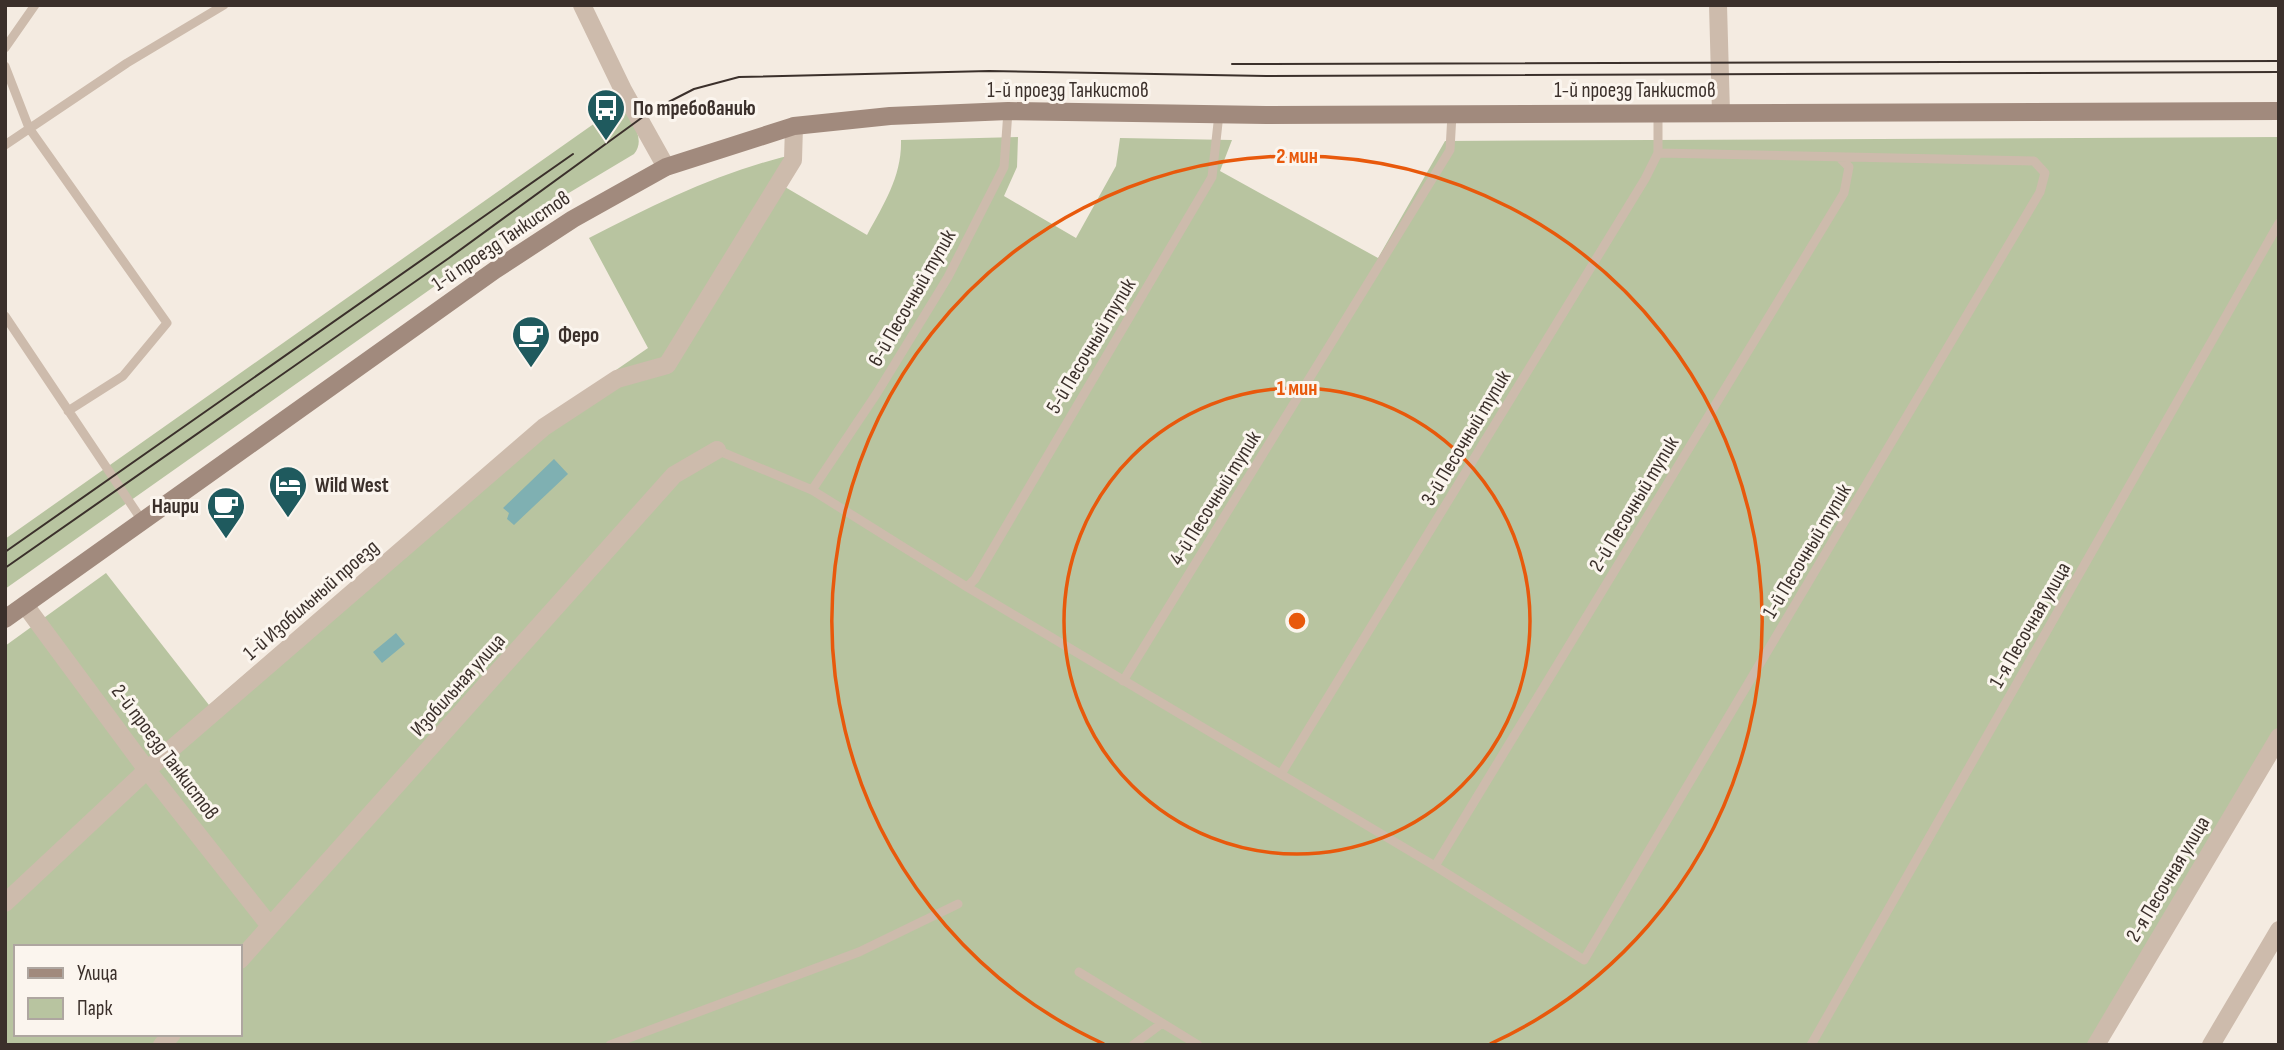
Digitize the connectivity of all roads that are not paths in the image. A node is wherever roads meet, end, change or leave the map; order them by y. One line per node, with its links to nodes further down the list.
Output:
1 (35, 5): 5 (lane)
2 (224, 5): 14 (lane)
3 (582, 5): 18 (street)
4 (1717, 5): 9 (street)
5 (5, 48)
6 (5, 66): 14 (lane)
7 (1008, 111): 10 (main road, 1-й проезд Танкистов); 13 (main road, 1-й проезд Танкистов); 23 (lane, 6-й Песочный тупик)
8 (2279, 111): 9 (main road, 1-й проезд Танкистов)
9 (1721, 113): 12 (main road, 1-й проезд Танкистов)
10 (1219, 114): 11 (main road, 1-й проезд Танкистов); 25 (lane, 5-й Песочный тупик)
11 (1452, 114): 12 (main road, 1-й проезд Танкистов); 28 (lane, 4-й Песочный тупик)
12 (1658, 114): 16 (lane)
13 (794, 126): 18 (main road, 1-й проезд Танкистов); 30 (street, 1-й Изобильный проезд)
14 (29, 128): 15 (lane); 21 (lane)
15 (5, 145)
16 (1658, 153): 17 (lane); 31 (lane, 3-й Песочный тупик)
17 (1841, 159): 32 (lane, 2-й Песочный тупик); 32 (lane, 1-й Песочный тупик)
18 (666, 167): 24 (main road, 1-й проезд Танкистов)
19 (2279, 223): 43 (lane, 1-я Песочная улица)
20 (5, 316): 21 (lane)
21 (68, 411): 24 (lane)
22 (717, 450): 23 (lane); 35 (street, Изобильная улица)
23 (812, 490): 25 (lane)
24 (143, 522): 26 (main road, 1-й проезд Танкистов)
25 (967, 587): 28 (lane)
26 (25, 605): 27 (main road, 1-й проезд Танкистов); 30 (street, 2-й проезд Танкистов)
27 (5, 619)
28 (1123, 681): 31 (lane)
29 (2279, 737): 44 (street, 2-я Песочная улица)
30 (147, 770): 33 (street, 1-й Изобильный проезд); 35 (street, 2-й проезд Танкистов)
31 (1282, 774): 32 (lane)
32 (1435, 866)
33 (5, 903)
34 (958, 904): 40 (lane)
35 (270, 926): 37 (street, Изобильная улица)
36 (2279, 930): 45 (street)
37 (242, 958)
38 (1079, 972): 39 (lane)
39 (1161, 1024): 41 (lane); 42 (lane)
40 (610, 1045)
41 (1133, 1045)
42 (1198, 1045)
43 (1811, 1045)
44 (2096, 1045)
45 (2211, 1045)

